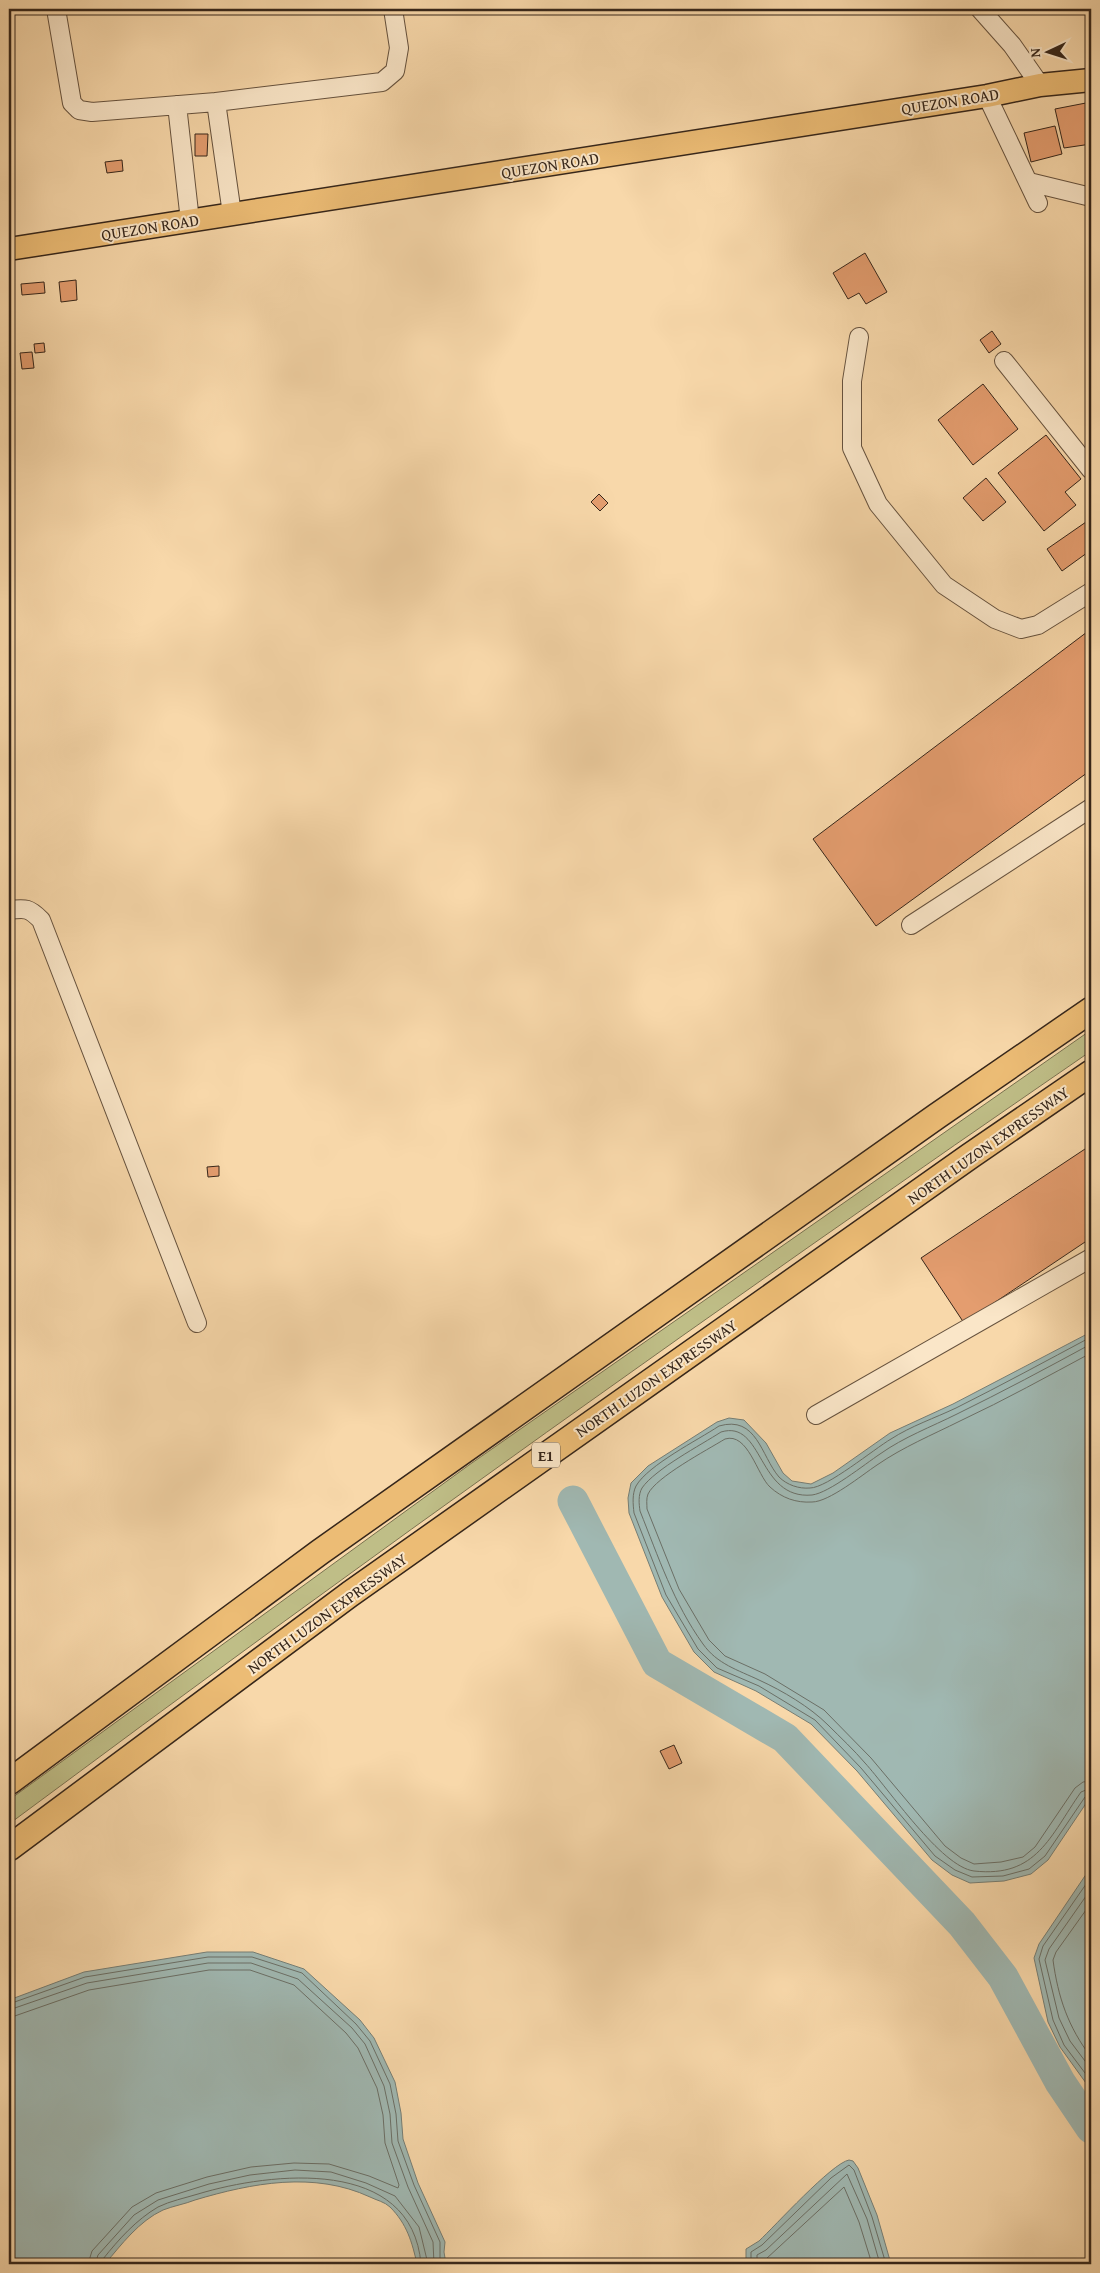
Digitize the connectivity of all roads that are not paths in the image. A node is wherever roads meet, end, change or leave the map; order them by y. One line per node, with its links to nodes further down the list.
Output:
1 (56, 9): 8 (lane)
2 (393, 9): 7 (lane)
3 (980, 9): 5 (lane)
4 (1091, 80): 5 (main road, QUEZON ROAD)
5 (1040, 85): 6 (main road, QUEZON ROAD)
6 (987, 96): 9 (lane); 12 (main road, QUEZON ROAD)
7 (216, 102): 8 (lane); 12 (lane)
8 (177, 105): 13 (lane)
9 (1029, 182): 10 (lane); 11 (lane)
10 (1091, 197)
11 (1038, 204)
12 (232, 214): 13 (main road, QUEZON ROAD)
13 (190, 221): 14 (main road, QUEZON ROAD)
14 (9, 249)
15 (859, 337): 18 (lane)
16 (1004, 361): 17 (lane)
17 (1091, 470)
18 (1091, 592)
19 (1091, 808): 21 (lane)
20 (9, 910): 25 (lane)
21 (911, 925)
22 (1091, 1010): 27 (highway)
23 (1091, 1073): 28 (highway, NORTH LUZON EXPRESSWAY / E1)
24 (1091, 1258): 26 (lane)
25 (197, 1323)
26 (816, 1415)
27 (9, 1782)
28 (9, 1848)

